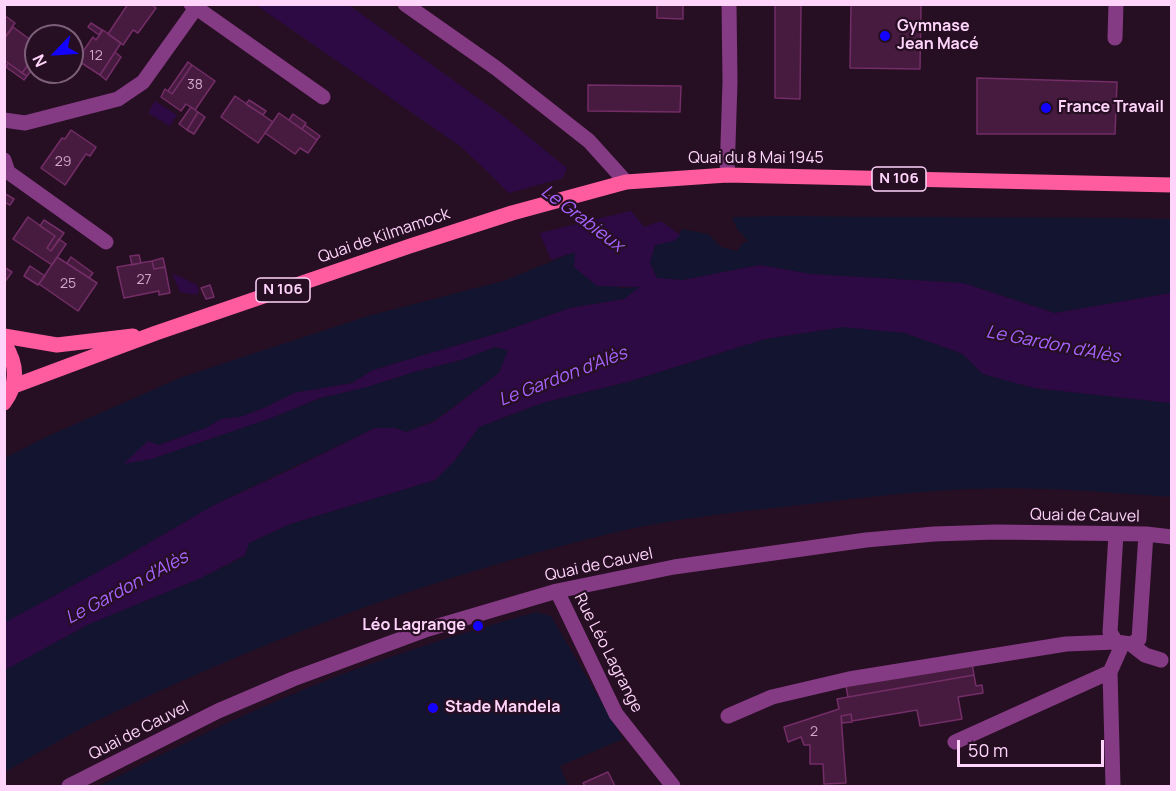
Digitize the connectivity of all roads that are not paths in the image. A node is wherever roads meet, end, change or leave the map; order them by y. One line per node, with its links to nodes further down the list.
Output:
1 (405, 4): 10 (street)
2 (729, 4): 9 (street)
3 (1116, 4): 5 (street)
4 (193, 6): 6 (street); 7 (street)
5 (1115, 38)
6 (323, 97)
7 (4, 120)
8 (4, 160): 12 (street)
9 (727, 175): 10 (main road, Quai du 8 Mai 1945 / N 106); 11 (main road, Quai du 8 Mai 1945 / N 106)
10 (626, 182): 13 (main road, Quai de Kilmamock / N 106)
11 (1172, 185)
12 (106, 242)
13 (156, 333): 14 (main road, Quai de Kilmamock / N 106); 16 (main road, Quai de Kilmamock / N 106)
14 (4, 336)
15 (4, 344): 16 (main road)
16 (14, 386): 17 (main road)
17 (4, 402)
18 (1116, 534): 19 (street, Quai de Cauvel); 21 (street, Quai de Cauvel); 22 (street)
19 (1146, 534): 20 (street, Quai de Cauvel); 22 (street)
20 (1172, 537)
21 (557, 591): 27 (street, Quai de Cauvel); 28 (street, Rue Léo Lagrange)
22 (1123, 643): 23 (street); 24 (street); 25 (street)
23 (1161, 660)
24 (1110, 672): 26 (street); 29 (street)
25 (728, 716)
26 (955, 742)
27 (69, 786)
28 (673, 786)
29 (1113, 786)

